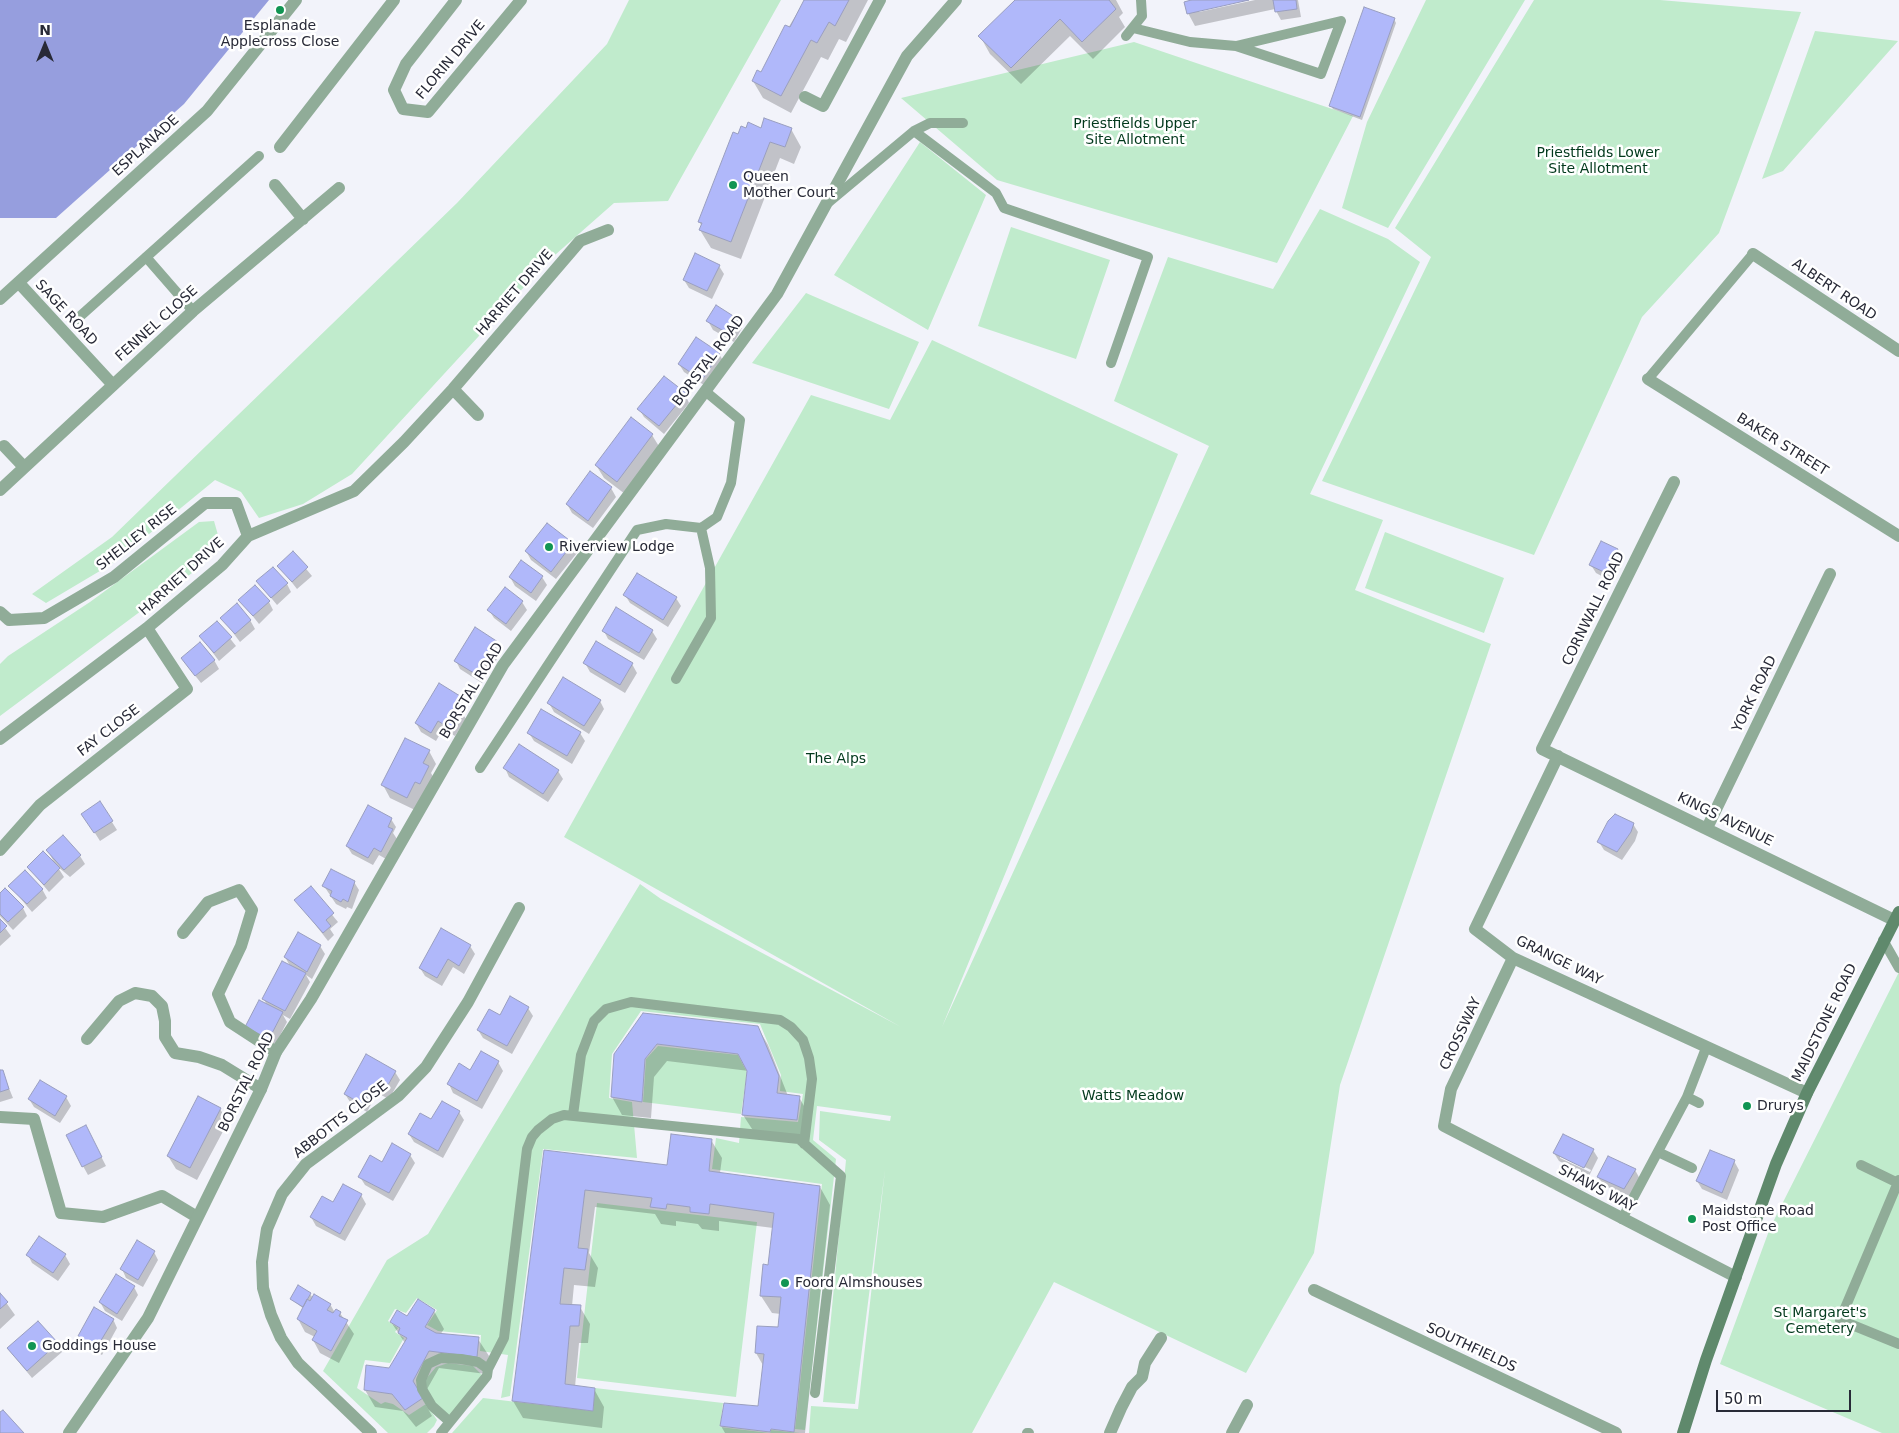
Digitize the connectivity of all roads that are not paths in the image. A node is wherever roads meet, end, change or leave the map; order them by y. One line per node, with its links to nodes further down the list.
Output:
1 (296, 0): 21 (street, ESPLANADE)
2 (394, 0): 12 (street)
3 (456, 0): 4 (street, FLORIN DRIVE)
4 (521, 0)
5 (880, 0): 9 (street)
6 (956, 0): 16 (street, BORSTAL ROAD)
7 (1141, 0): 8 (lane)
8 (1236, 46): 8 (lane)
9 (805, 97)
10 (963, 123): 11 (lane)
11 (914, 131): 16 (lane); 26 (lane)
12 (280, 147)
13 (259, 156): 20 (lane)
14 (275, 185): 17 (street)
15 (340, 188): 17 (street, FENNEL CLOSE)
16 (826, 204): 30 (street, BORSTAL ROAD)
17 (303, 218): 23 (street, FENNEL CLOSE)
18 (608, 230): 29 (street, HARRIET DRIVE)
19 (1753, 254): 25 (street, ALBERT ROAD); 27 (lane)
20 (146, 256): 23 (lane); 24 (lane)
21 (19, 283): 22 (street, ESPLANADE); 28 (street, SAGE ROAD)
22 (0, 299)
23 (193, 311): 28 (street, FENNEL CLOSE)
24 (77, 319)
25 (1899, 351)
26 (1111, 363)
27 (1648, 379): 38 (street, BAKER STREET)
28 (113, 385): 33 (street, FENNEL CLOSE)
29 (453, 388): 31 (street); 37 (street, HARRIET DRIVE)
30 (706, 391): 36 (lane); 57 (street, BORSTAL ROAD)
31 (478, 415)
32 (4, 446): 33 (street)
33 (24, 467): 35 (street, FENNEL CLOSE)
34 (1674, 482): 44 (street, CORNWALL ROAD)
35 (0, 490)
36 (701, 528): 42 (lane); 46 (lane)
37 (248, 536): 40 (street, SHELLEY RISE); 41 (street, HARRIET DRIVE)
38 (1899, 536)
39 (1830, 574): 47 (street, YORK ROAD)
40 (0, 612)
41 (147, 628): 43 (street, HARRIET DRIVE); 48 (street, FAY CLOSE)
42 (676, 679)
43 (0, 739)
44 (1542, 749): 45 (street, KINGS AVENUE)
45 (1558, 756): 47 (street, KINGS AVENUE); 53 (street, GRANGE WAY)
46 (480, 768)
47 (1707, 828): 50 (street, KINGS AVENUE)
48 (0, 850)
49 (519, 908): 81 (street, ABBOTTS CLOSE)
50 (1897, 916): 52 (main road, MAIDSTONE ROAD)
51 (183, 933): 57 (street)
52 (1883, 940): 54 (lane); 59 (main road, MAIDSTONE ROAD)
53 (1513, 958): 56 (street, GRANGE WAY); 64 (street, CROSSWAY)
54 (1899, 968)
55 (87, 1039): 58 (street)
56 (1706, 1048): 59 (street, GRANGE WAY); 60 (lane)
57 (276, 1052): 58 (street, BORSTAL ROAD)
58 (261, 1089): 70 (street, BORSTAL ROAD)
59 (1807, 1093): 72 (main road, MAIDSTONE ROAD)
60 (1687, 1097): 61 (lane); 66 (lane)
61 (1699, 1103)
62 (573, 1115): 65 (lane); 65 (lane); 76 (lane)
63 (0, 1117): 70 (street)
64 (1444, 1126): 71 (street, SHAWS WAY)
65 (804, 1144): 77 (lane)
66 (1658, 1152): 68 (lane); 71 (lane)
67 (1861, 1165): 69 (lane)
68 (1692, 1168)
69 (1898, 1181): 75 (lane)
70 (198, 1217): 80 (street, BORSTAL ROAD)
71 (1622, 1219): 72 (street, SHAWS WAY)
72 (1736, 1277): 86 (main road, MAIDSTONE ROAD)
73 (1314, 1290): 85 (street, SOUTHFIELDS)
74 (1161, 1338): 83 (street)
75 (1899, 1344)
76 (488, 1369): 79 (lane); 79 (lane)
77 (815, 1393)
78 (1247, 1405): 84 (street)
79 (450, 1422): 82 (lane)
80 (69, 1433)
81 (371, 1433)
82 (442, 1433)
83 (1110, 1433)
84 (1232, 1433)
85 (1616, 1433)
86 (1683, 1433)

